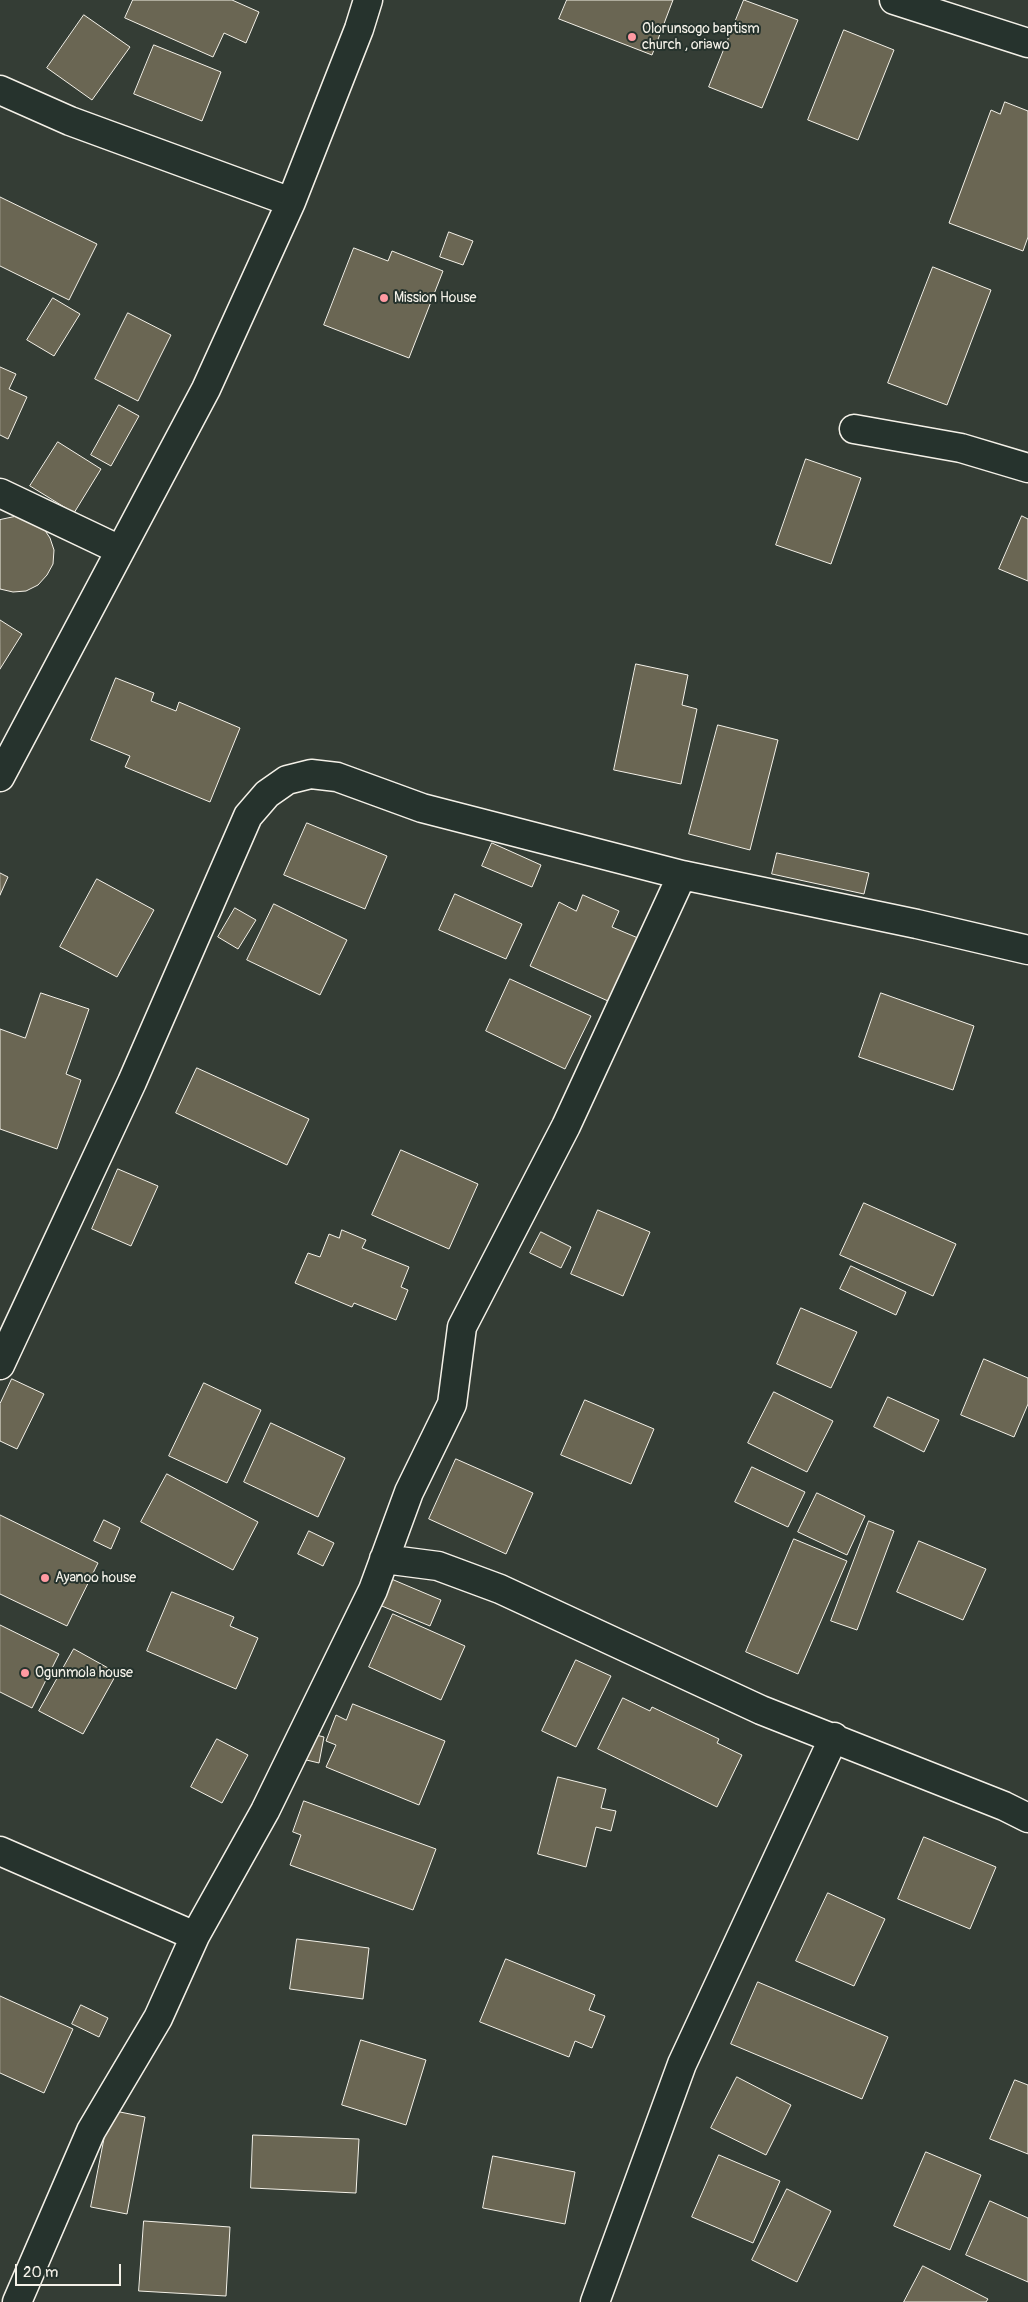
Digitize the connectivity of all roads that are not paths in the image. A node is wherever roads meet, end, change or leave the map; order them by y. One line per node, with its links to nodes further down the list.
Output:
1 (368, 0): 5 (street)
2 (894, 0): 3 (street)
3 (1028, 43)
4 (0, 90): 5 (street)
5 (292, 202): 9 (street)
6 (854, 429): 7 (street)
7 (1028, 468)
8 (0, 493): 9 (street)
9 (120, 550): 10 (street)
10 (0, 776)
11 (682, 875): 12 (street); 13 (street); 15 (street)
12 (1028, 950)
13 (6, 1335): 14 (street)
14 (0, 1365)
15 (384, 1559): 16 (street); 19 (street)
16 (834, 1737): 17 (street); 21 (street)
17 (1028, 1818)
18 (0, 1851): 19 (street)
19 (195, 1936): 20 (street)
20 (17, 2302)
21 (595, 2302)

